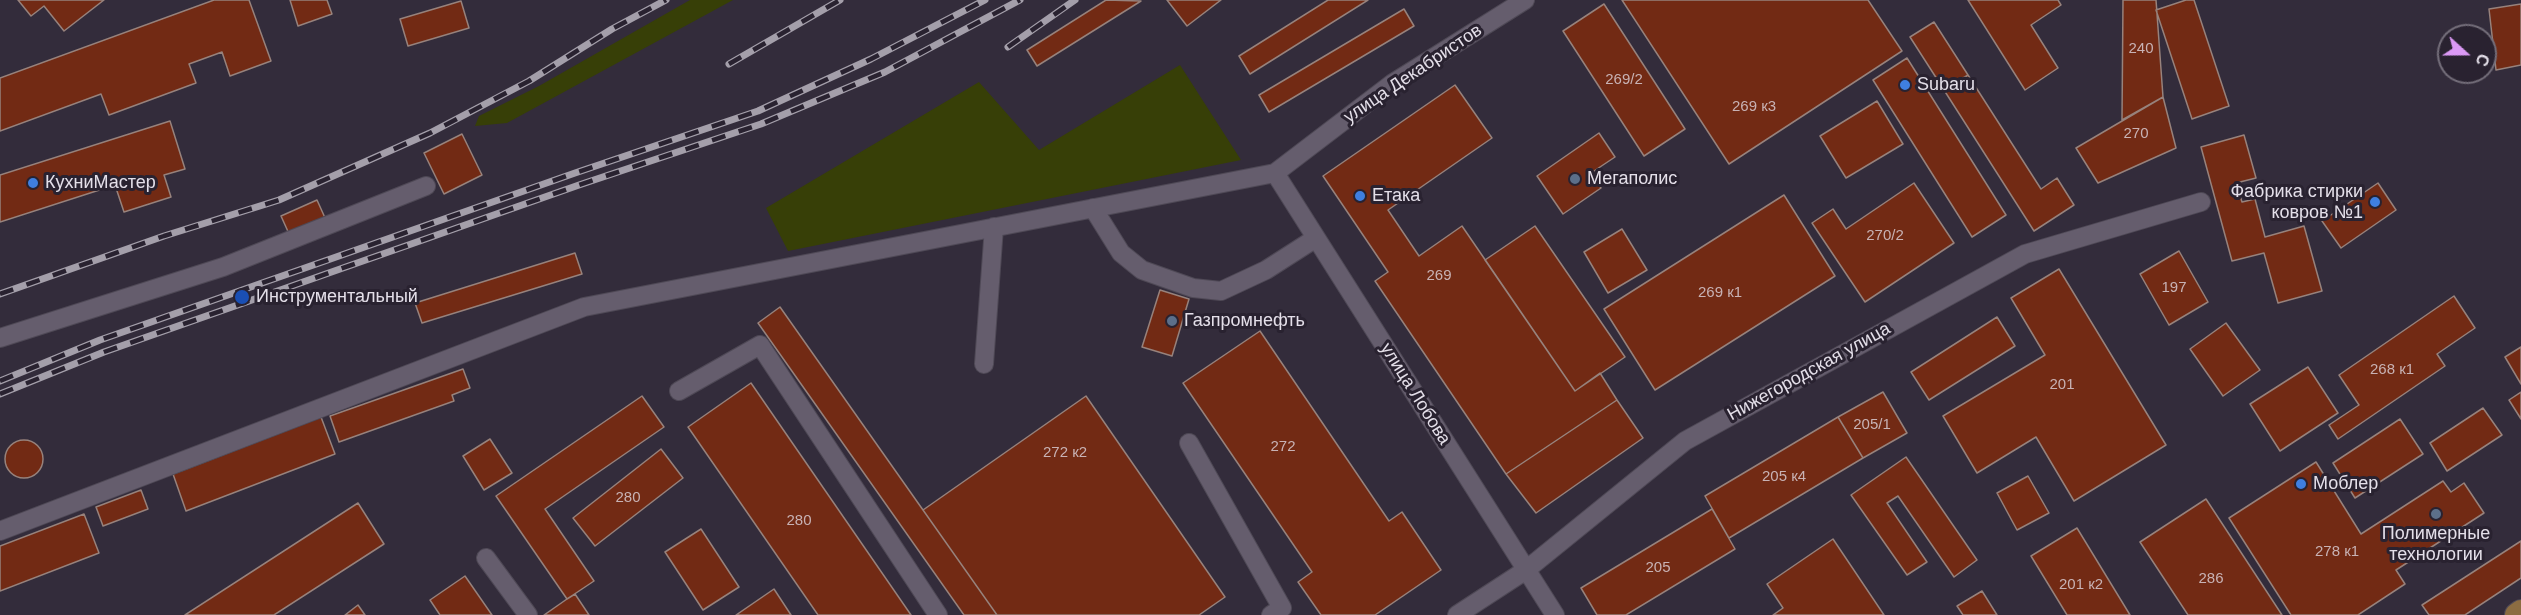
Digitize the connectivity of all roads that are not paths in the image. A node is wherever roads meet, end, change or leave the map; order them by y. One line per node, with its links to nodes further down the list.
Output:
1 (1525, 0): 2 (street, улица Декабристов)
2 (1275, 173): 5 (street); 7 (street, улица Лобова)
3 (426, 186): 8 (street)
4 (2201, 202): 14 (street, Нижегородская улица)
5 (1093, 208): 6 (street); 7 (street)
6 (994, 227): 9 (street); 12 (street)
7 (1316, 238): 14 (street, улица Лобова)
8 (0, 338)
9 (984, 364)
10 (679, 391): 17 (street)
11 (1190, 443): 18 (street)
12 (0, 531)
13 (486, 558): 16 (street)
14 (1526, 570): 19 (street, Нижегородская улица); 20 (street, улица Лобова)
15 (2521, 612): 21 (main road)
16 (528, 615)
17 (938, 615)
18 (1271, 615)
19 (1457, 615)
20 (1556, 615)
21 (2517, 615)

